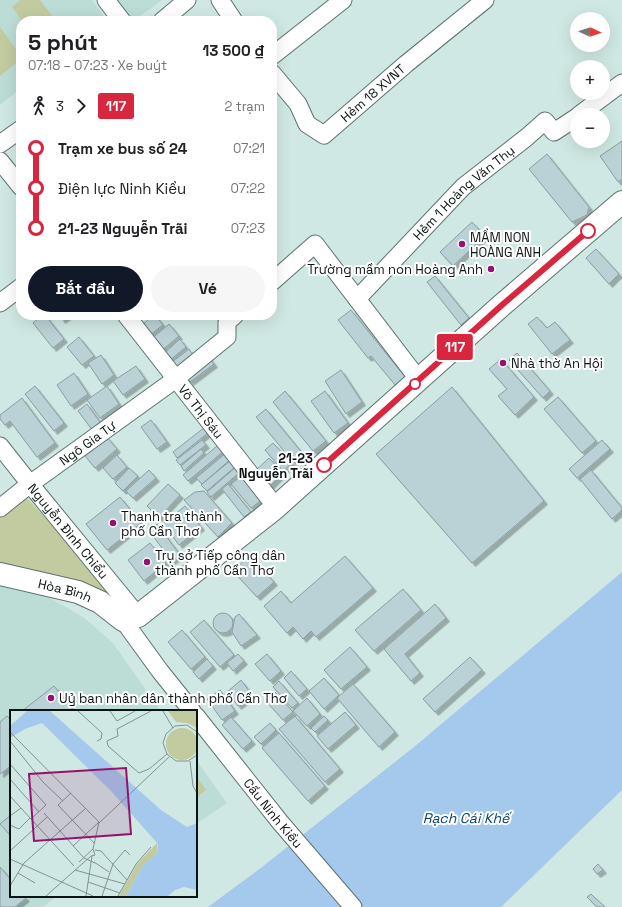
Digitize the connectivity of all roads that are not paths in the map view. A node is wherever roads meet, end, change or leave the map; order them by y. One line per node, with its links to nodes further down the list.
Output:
1 (106, 0): 6 (street)
2 (187, 0): 7 (street)
3 (220, 0): 8 (street)
4 (343, 0): 9 (street)
5 (485, 0): 10 (street, Hẻm 18 XVNT)
6 (118, 16)
7 (168, 16)
8 (231, 16)
9 (277, 52)
10 (277, 79)
11 (622, 83): 12 (street, Hẻm 1 Hoàng Văn Thụ)
12 (589, 108)
13 (570, 121): 21 (street, Hẻm 1 Hoàng Văn Thụ)
14 (16, 133): 15 (street)
15 (0, 144)
16 (0, 161): 17 (street)
17 (16, 180)
18 (622, 202): 26 (main road)
19 (277, 278): 21 (street)
20 (16, 290): 22 (street)
21 (357, 299): 26 (street)
22 (0, 303)
23 (130, 320): 25 (street, Võ Thị Sáu)
24 (229, 320): 25 (street, Ngô Gia Tự)
25 (176, 380): 28 (street, Ngô Gia Tự); 29 (street, Võ Thị Sáu)
26 (419, 380): 29 (main road)
27 (0, 446): 28 (street, Nguyễn Đình Chiểu)
28 (30, 484): 30 (street, Ngô Gia Tự); 32 (street, Nguyễn Đình Chiểu)
29 (276, 507): 32 (main road)
30 (0, 508)
31 (0, 574): 32 (main road, Hòa Bình)
32 (131, 618): 33 (street)
33 (191, 710)
34 (197, 717): 35 (street, Cầu Ninh Kiều)
35 (353, 907)

